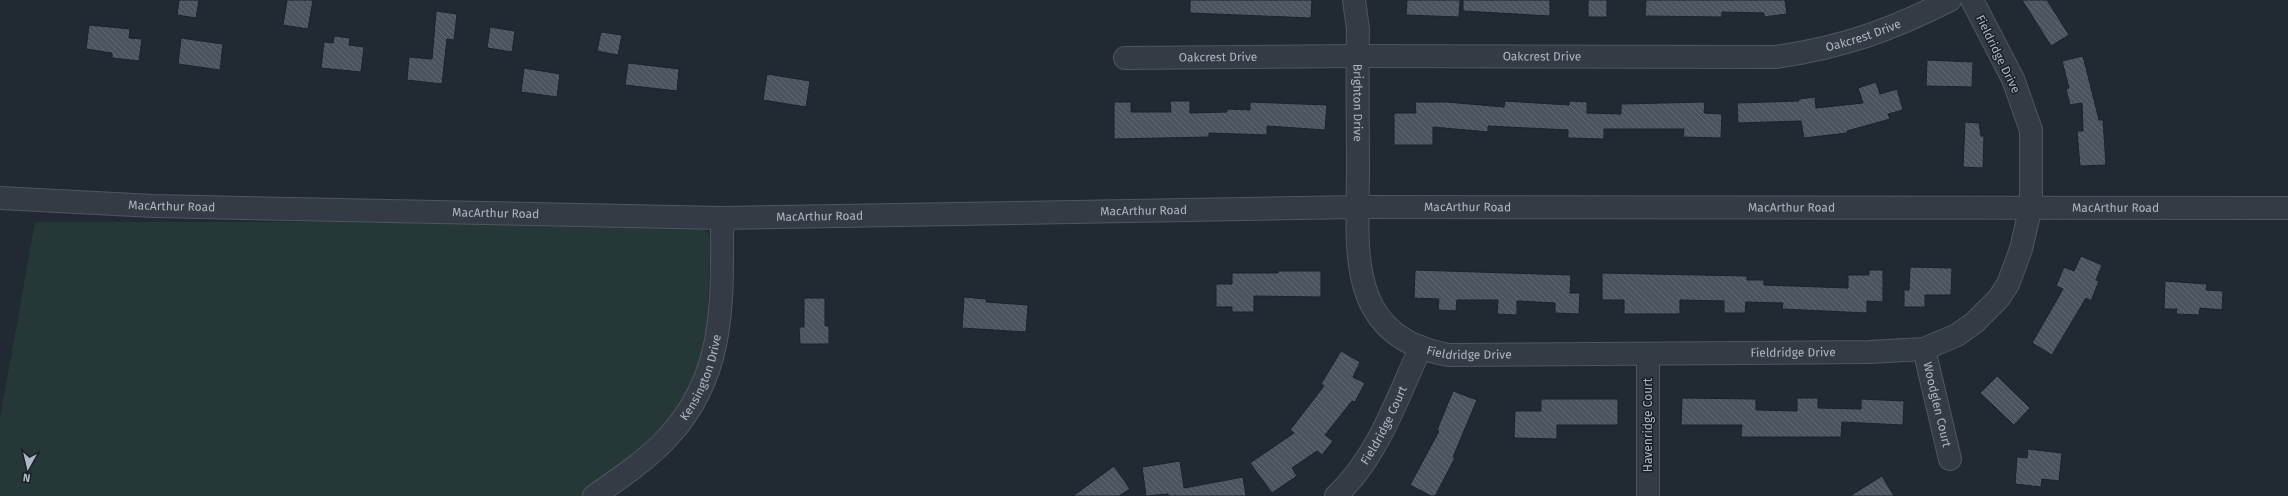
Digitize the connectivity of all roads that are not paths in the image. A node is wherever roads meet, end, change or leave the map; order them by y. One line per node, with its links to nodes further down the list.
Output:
1 (1354, 0): 4 (street, Brighton Drive)
2 (1950, 0): 4 (street, Oakcrest Drive)
3 (1972, 0): 7 (street, Fieldridge Drive)
4 (1357, 56): 5 (street, Oakcrest Drive); 8 (street, Brighton Drive)
5 (1124, 58)
6 (0, 198): 10 (street, MacArthur Road)
7 (2031, 206): 8 (street, MacArthur Road); 9 (street, MacArthur Road); 12 (street, Fieldridge Drive)
8 (1358, 207): 10 (street, MacArthur Road); 11 (street, Fieldridge Drive)
9 (2288, 208)
10 (722, 218): 15 (street, Kensington Drive)
11 (1421, 347): 13 (street, Fieldridge Drive); 16 (street, Fieldridge Court)
12 (1924, 349): 13 (street, Fieldridge Drive); 14 (street, Woodglen Court)
13 (1648, 354): 17 (street, Havenridge Court)
14 (1950, 459)
15 (594, 496)
16 (1336, 496)
17 (1648, 496)

